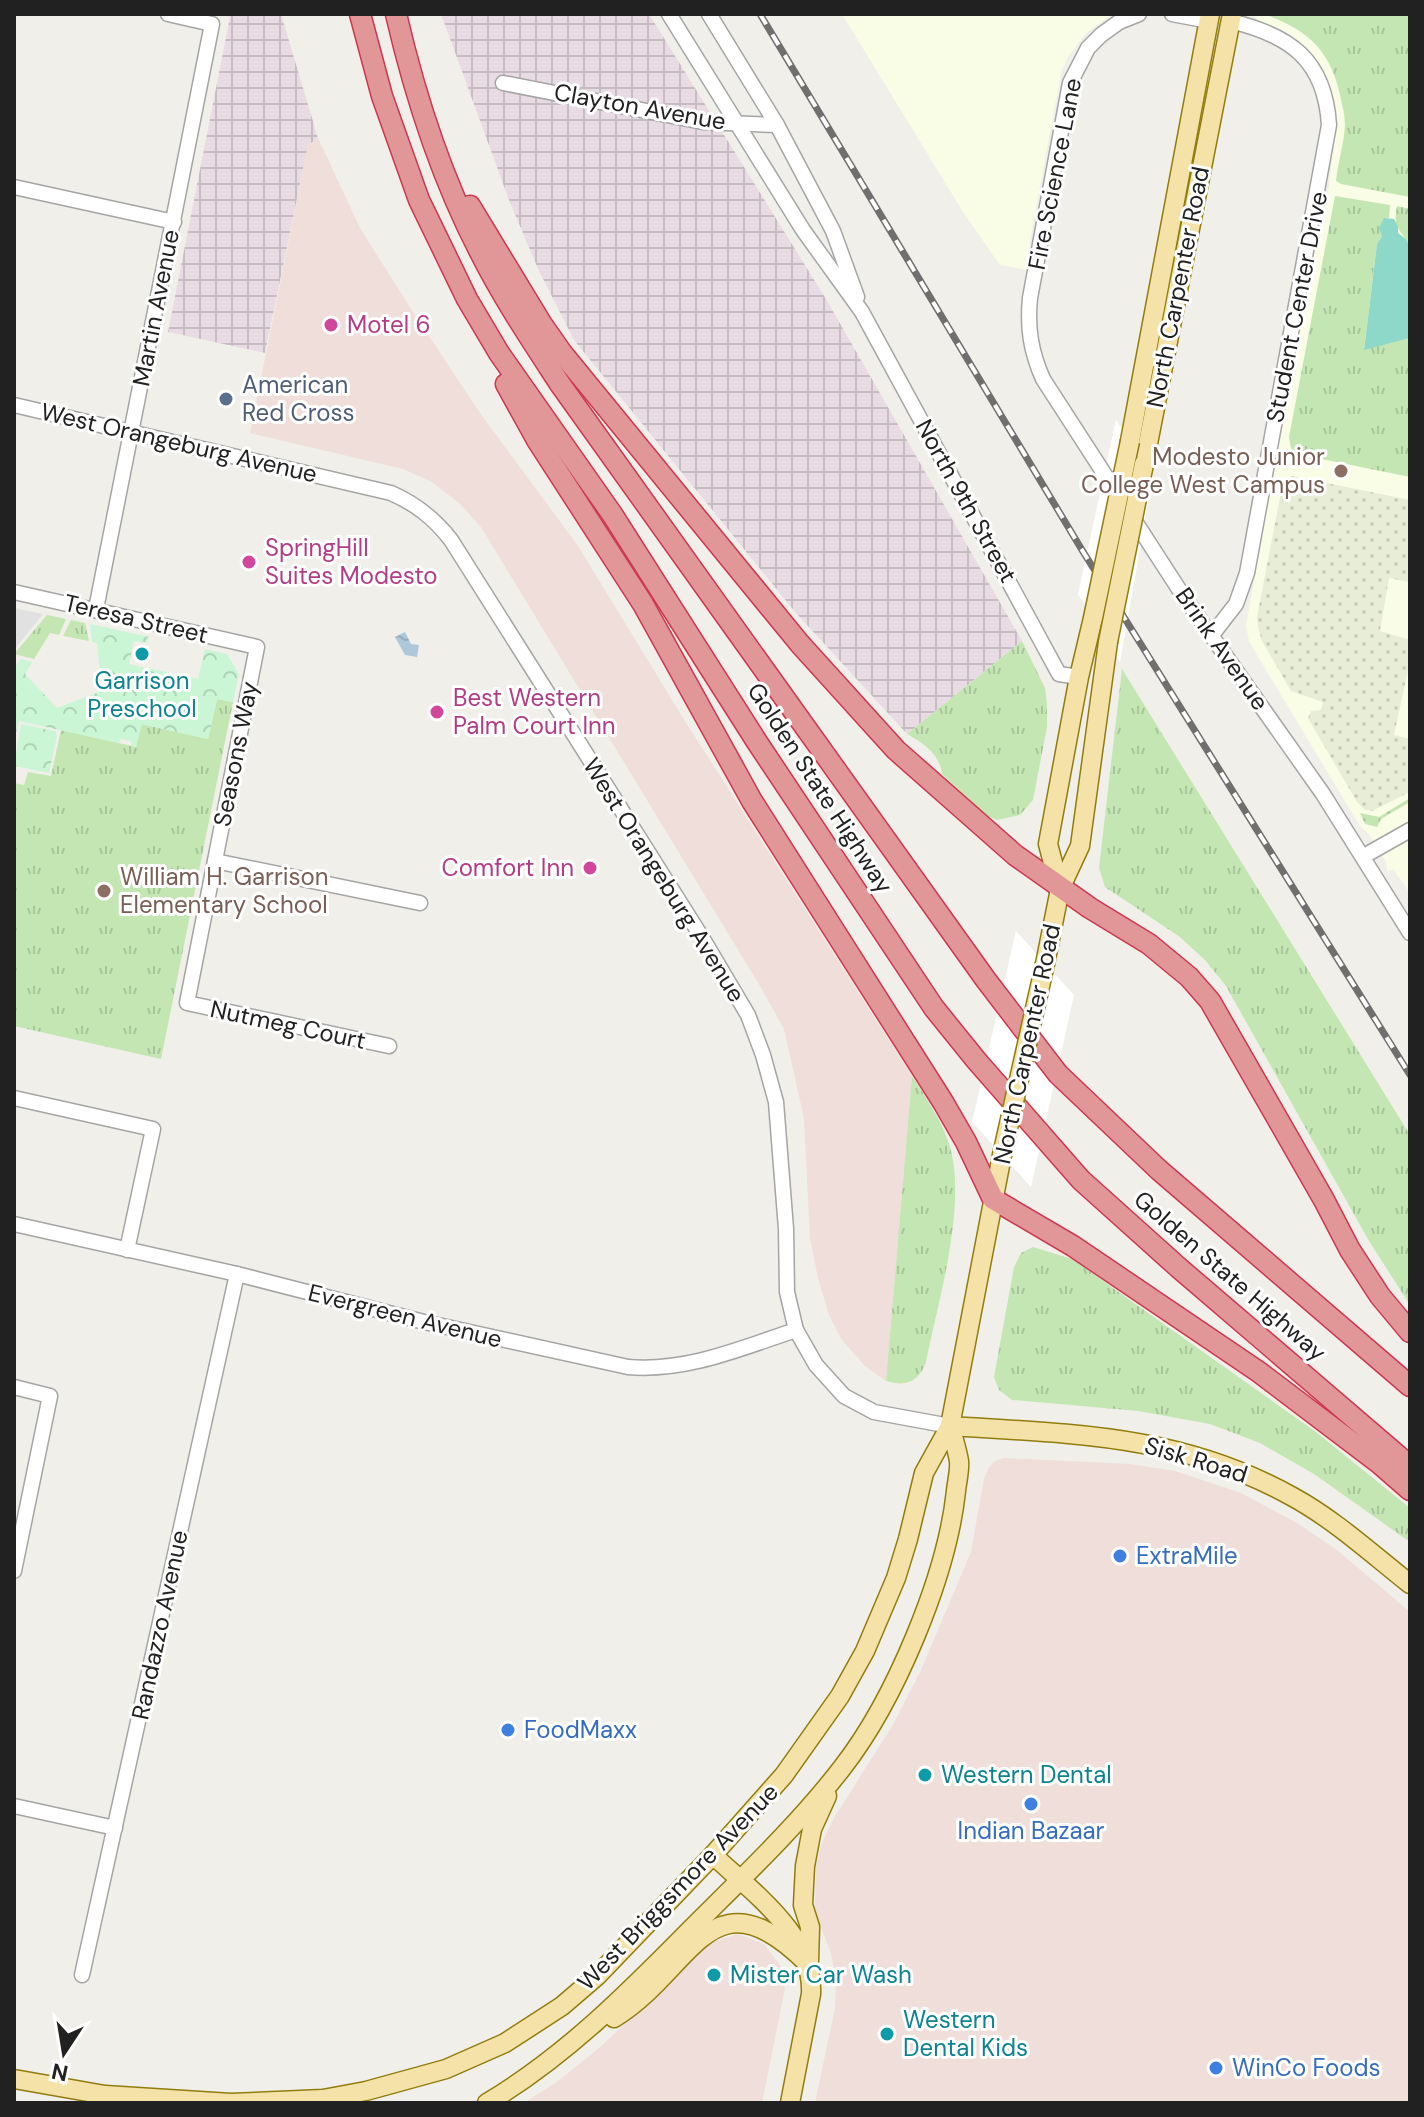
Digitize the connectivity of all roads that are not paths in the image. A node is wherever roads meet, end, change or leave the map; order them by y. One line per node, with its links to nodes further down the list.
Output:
1 (168, 14): 15 (street, Martin Avenue)
2 (360, 14): 16 (highway, Golden State Highway)
3 (396, 14): 13 (highway, Golden State Highway)
4 (669, 14): 11 (street, North 9th Street)
5 (709, 14): 12 (street, North 9th Street)
6 (1139, 14): 18 (street, Fire Science Lane)
7 (1172, 14): 9 (street)
8 (1232, 16): 23 (street, Student Center Drive); 29 (main road, North Carpenter Road, bridge)
9 (1209, 17): 25 (main road, North Carpenter Road, bridge)
10 (503, 83): 11 (street, Clayton Avenue)
11 (736, 124): 12 (street, Clayton Avenue); 17 (street, North 9th Street)
12 (777, 125): 17 (street, North 9th Street)
13 (439, 158): 29 (highway); 41 (highway, Golden State Highway)
14 (14, 187): 15 (street)
15 (174, 222): 20 (street, Martin Avenue)
16 (442, 251): 35 (highway); 44 (highway, Golden State Highway)
17 (862, 312): 25 (street, North 9th Street)
18 (1036, 364): 23 (street, Brink Avenue)
19 (14, 405): 20 (street, West Orangeburg Avenue)
20 (132, 431): 22 (street, Martin Avenue); 39 (street, West Orangeburg Avenue)
21 (14, 592): 22 (street, Teresa Street)
22 (96, 609): 24 (street, Teresa Street)
23 (1212, 635): 27 (street, Brink Avenue)
24 (257, 647): 28 (street, Seasons Way)
25 (1079, 677): 29 (main road, North Carpenter Road)
26 (1410, 830): 27 (street)
27 (1364, 856): 31 (street, Brink Avenue)
28 (215, 861): 30 (street); 32 (street, Seasons Way)
29 (1060, 889): 35 (main road, North Carpenter Road, bridge); 40 (highway)
30 (420, 903)
31 (1410, 933)
32 (187, 1003): 33 (street, Nutmeg Court)
33 (389, 1046)
34 (14, 1098): 37 (street)
35 (993, 1199): 43 (main road, West Briggsmore Avenue); 45 (highway)
36 (14, 1224): 37 (street, Evergreen Avenue)
37 (127, 1250): 38 (street, Evergreen Avenue)
38 (237, 1274): 39 (street, Evergreen Avenue); 50 (street, Randazzo Avenue)
39 (796, 1330): 43 (street, West Orangeburg Avenue)
40 (1410, 1332)
41 (1410, 1386)
42 (14, 1387): 46 (street)
43 (950, 1426): 47 (main road, Sisk Road); 48 (main road, West Briggsmore Avenue); 51 (main road, West Briggsmore Avenue)
44 (1410, 1466)
45 (1410, 1490)
46 (14, 1571)
47 (1410, 1584)
48 (841, 1770): 52 (main road, West Briggsmore Avenue); 53 (main road)
49 (14, 1806): 50 (street)
50 (115, 1828): 54 (street, Randazzo Avenue)
51 (713, 1855): 52 (main road); 56 (main road, West Briggsmore Avenue)
52 (740, 1880): 53 (main road); 55 (main road, West Briggsmore Avenue)
53 (808, 1964): 55 (main road); 58 (main road)
54 (82, 1975)
55 (574, 2043): 57 (main road, West Briggsmore Avenue)
56 (14, 2079)
57 (487, 2103)
58 (790, 2103)

